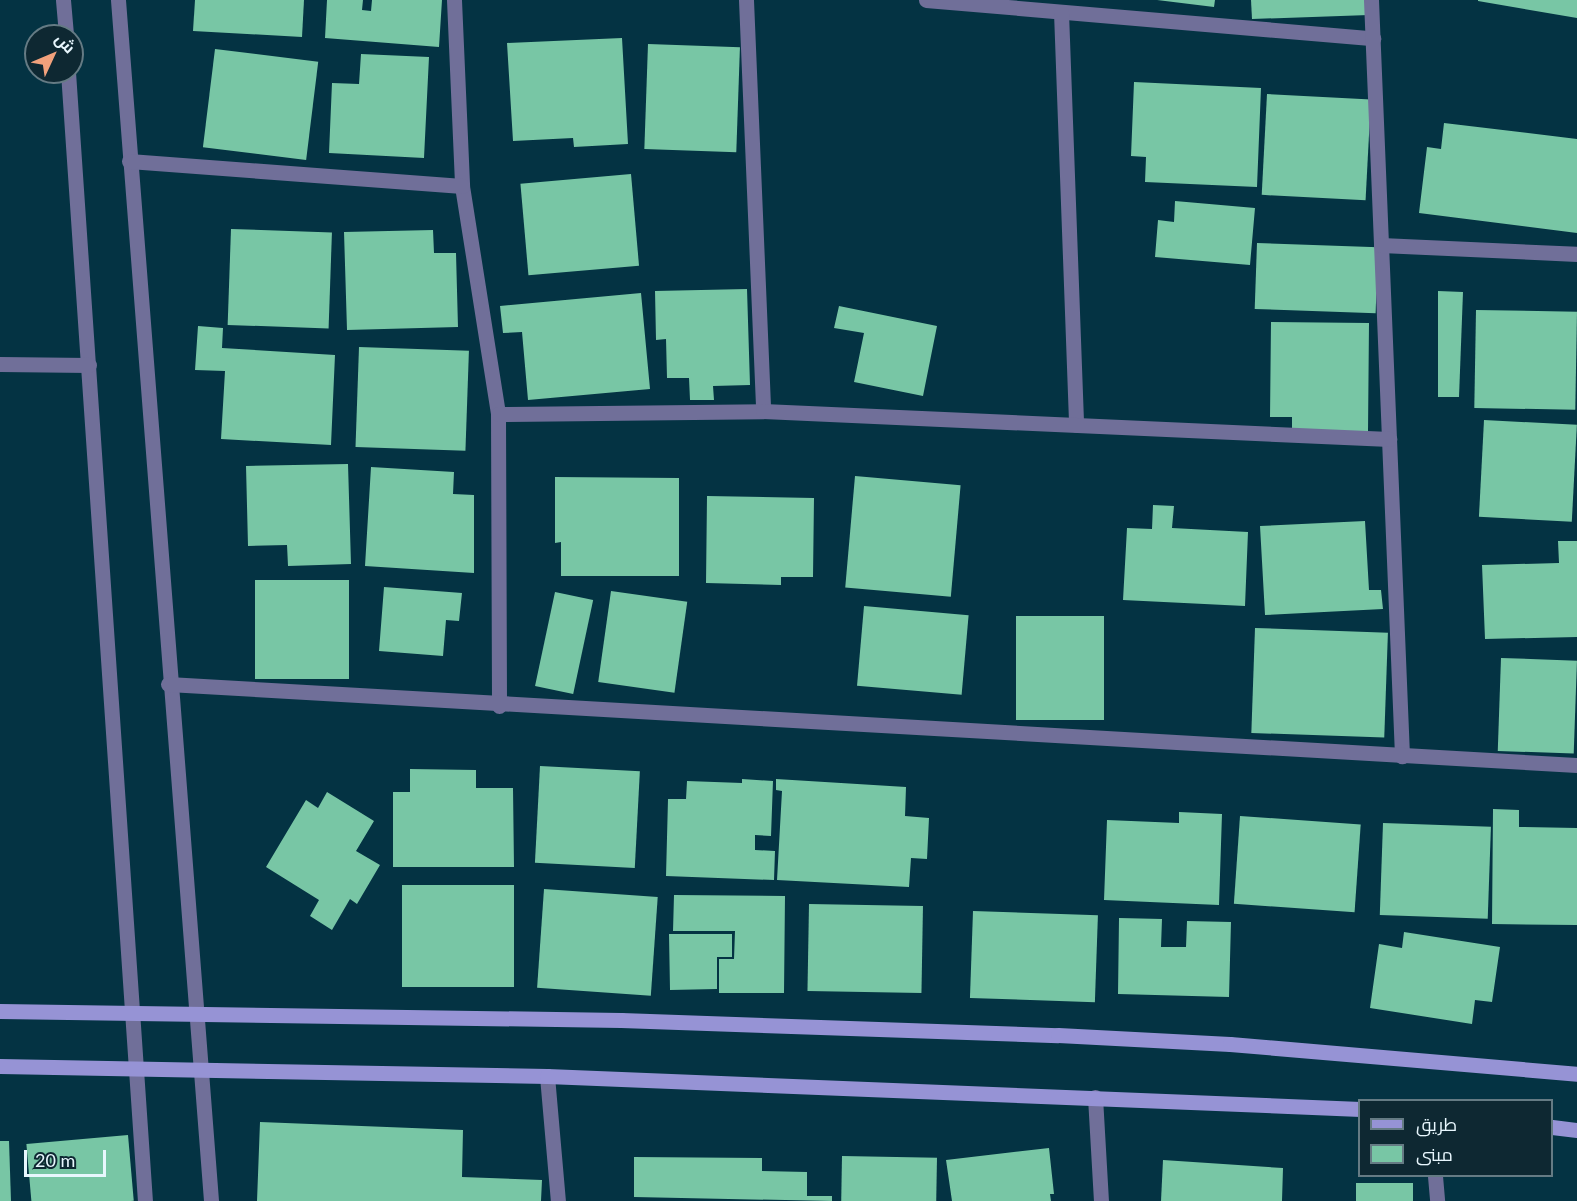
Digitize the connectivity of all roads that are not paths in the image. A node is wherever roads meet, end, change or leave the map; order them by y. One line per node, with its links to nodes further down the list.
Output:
1 (63, 0): 8 (street)
2 (118, 0): 11 (street)
3 (454, 0): 12 (street)
4 (747, 0): 17 (street)
5 (926, 0): 7 (street)
6 (1371, 0): 9 (street)
7 (1061, 12): 9 (street); 19 (street)
8 (65, 24)
9 (1373, 38): 13 (street)
10 (69, 84): 16 (street)
11 (129, 161): 12 (street); 21 (street)
12 (462, 186): 18 (street)
13 (1381, 245): 14 (street); 20 (street)
14 (1577, 254)
15 (0, 364): 16 (street)
16 (89, 365): 26 (street)
17 (763, 411): 18 (street); 19 (street)
18 (498, 414): 22 (street)
19 (1076, 425): 20 (street)
20 (1389, 440): 23 (street)
21 (168, 684): 22 (street); 27 (street)
22 (499, 706): 23 (street)
23 (1402, 756): 24 (street)
24 (1577, 765)
25 (0, 1011): 26 (main road)
26 (135, 1014): 27 (main road); 30 (street)
27 (198, 1014): 29 (street); 31 (main road)
28 (0, 1066): 30 (main road)
29 (201, 1069): 30 (main road); 32 (main road); 39 (street)
30 (138, 1070): 38 (street)
31 (1577, 1074)
32 (548, 1076): 33 (main road); 40 (street)
33 (1095, 1097): 34 (main road); 41 (street)
34 (1358, 1109)
35 (1553, 1127): 36 (main road)
36 (1577, 1130)
37 (1435, 1177): 42 (street)
38 (145, 1201)
39 (210, 1201)
40 (558, 1201)
41 (1101, 1201)
42 (1437, 1201)

